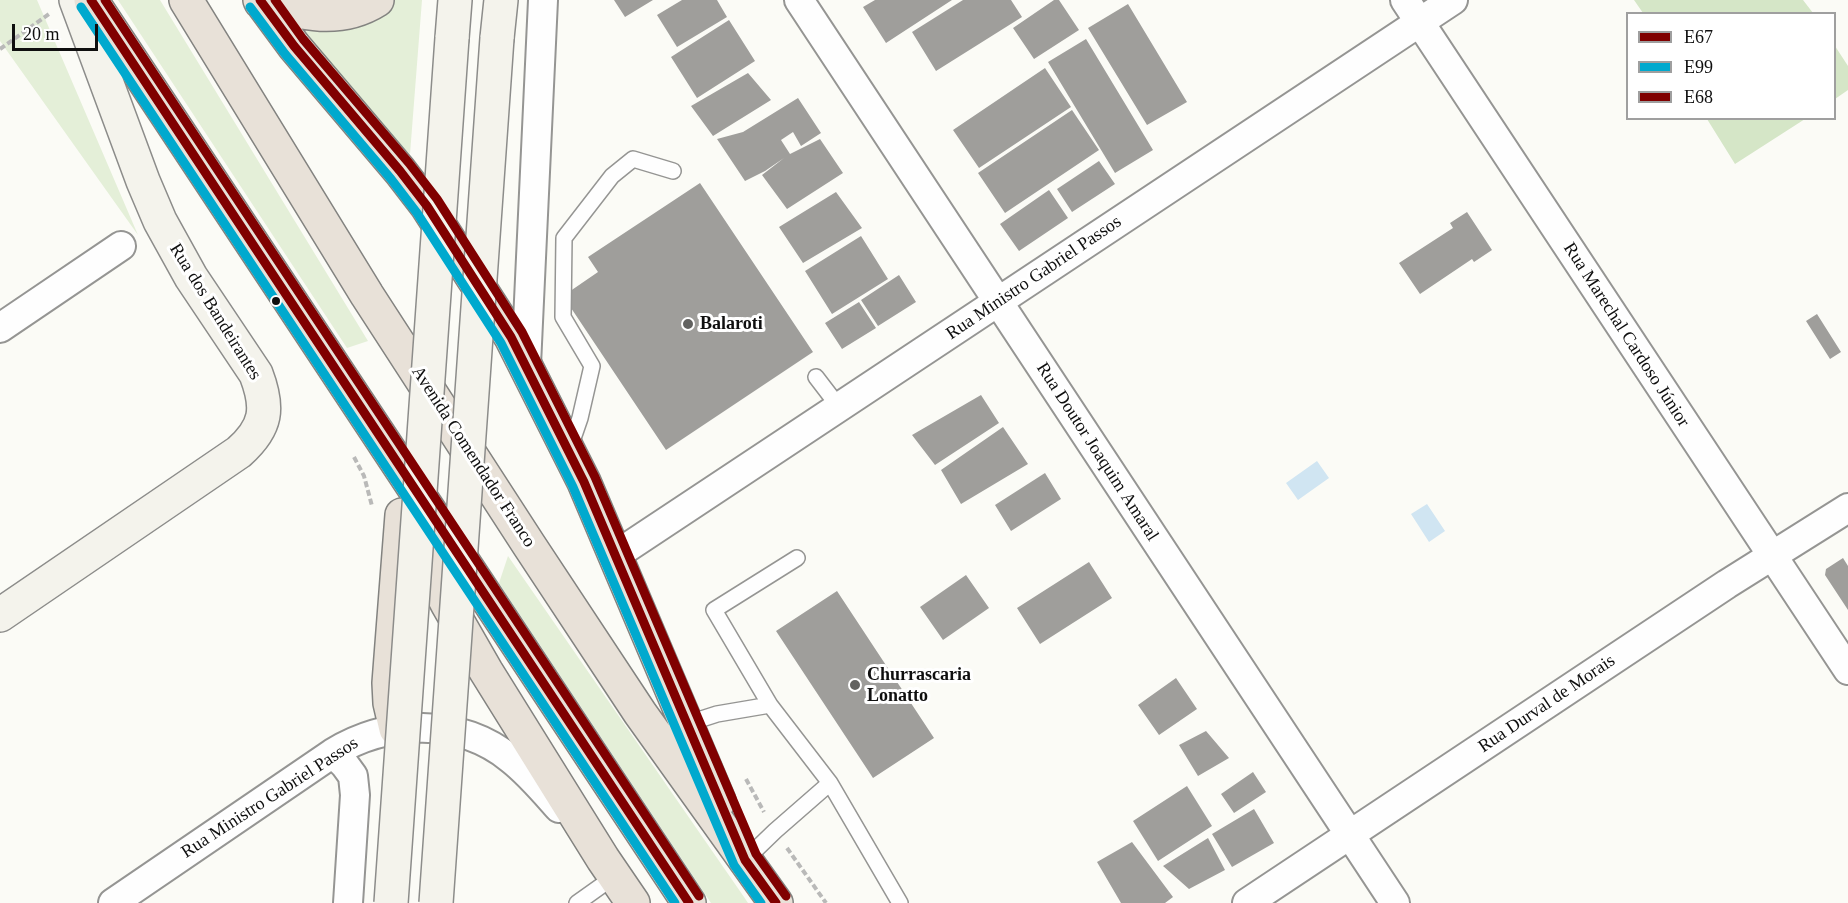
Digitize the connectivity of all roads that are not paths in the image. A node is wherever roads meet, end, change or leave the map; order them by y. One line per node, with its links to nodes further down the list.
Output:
1 (91, 0): 20 (highway)
2 (186, 0): 33 (highway, Avenida Comendador Franco)
3 (377, 0): 9 (highway)
4 (455, 0): 37 (main road, bridge)
5 (501, 0): 38 (main road, bridge)
6 (543, 0): 16 (street)
7 (799, 0): 14 (street, Rua Doutor Joaquim Amaral)
8 (1453, 0): 11 (street, Rua Ministro Gabriel Passos)
9 (260, 1): 16 (highway)
10 (63, 7): 25 (main road, Rua dos Bandeirantes)
11 (1412, 11): 14 (street, Rua Ministro Gabriel Passos); 23 (street, Rua Marechal Cardoso Júnior)
12 (673, 171): 19 (lane)
13 (121, 246): 15 (street)
14 (998, 302): 18 (street, Rua Ministro Gabriel Passos); 32 (street, Rua Doutor Joaquim Amaral)
15 (0, 328)
16 (526, 365): 19 (highway)
17 (816, 377): 18 (lane)
18 (839, 407): 22 (street, Rua Ministro Gabriel Passos)
19 (569, 450): 22 (highway)
20 (405, 474): 29 (highway); 34 (highway); 41 (highway)
21 (1848, 508): 23 (street, Rua Durval de Morais)
22 (616, 555): 28 (highway)
23 (1772, 555): 26 (street, Rua Marechal Cardoso Júnior); 32 (street, Rua Durval de Morais)
24 (797, 558): 27 (lane)
25 (0, 615)
26 (1848, 670)
27 (770, 705): 28 (lane); 31 (lane)
28 (686, 724): 33 (highway)
29 (396, 729): 30 (street, Rua Ministro Gabriel Passos); 34 (street, Rua Ministro Gabriel Passos)
30 (333, 753): 35 (street, Rua Ministro Gabriel Passos); 36 (street)
31 (830, 783): 33 (lane); 43 (lane)
32 (1350, 834): 44 (street, Rua Durval de Morais); 45 (street, Rua Doutor Joaquim Amaral)
33 (745, 860): 42 (highway, Avenida Comendador Franco)
34 (609, 867): 39 (lane); 40 (highway)
35 (113, 903)
36 (348, 903)
37 (391, 903)
38 (436, 903)
39 (577, 903)
40 (633, 903)
41 (689, 903)
42 (776, 903)
43 (900, 903)
44 (1247, 903)
45 (1395, 903)

